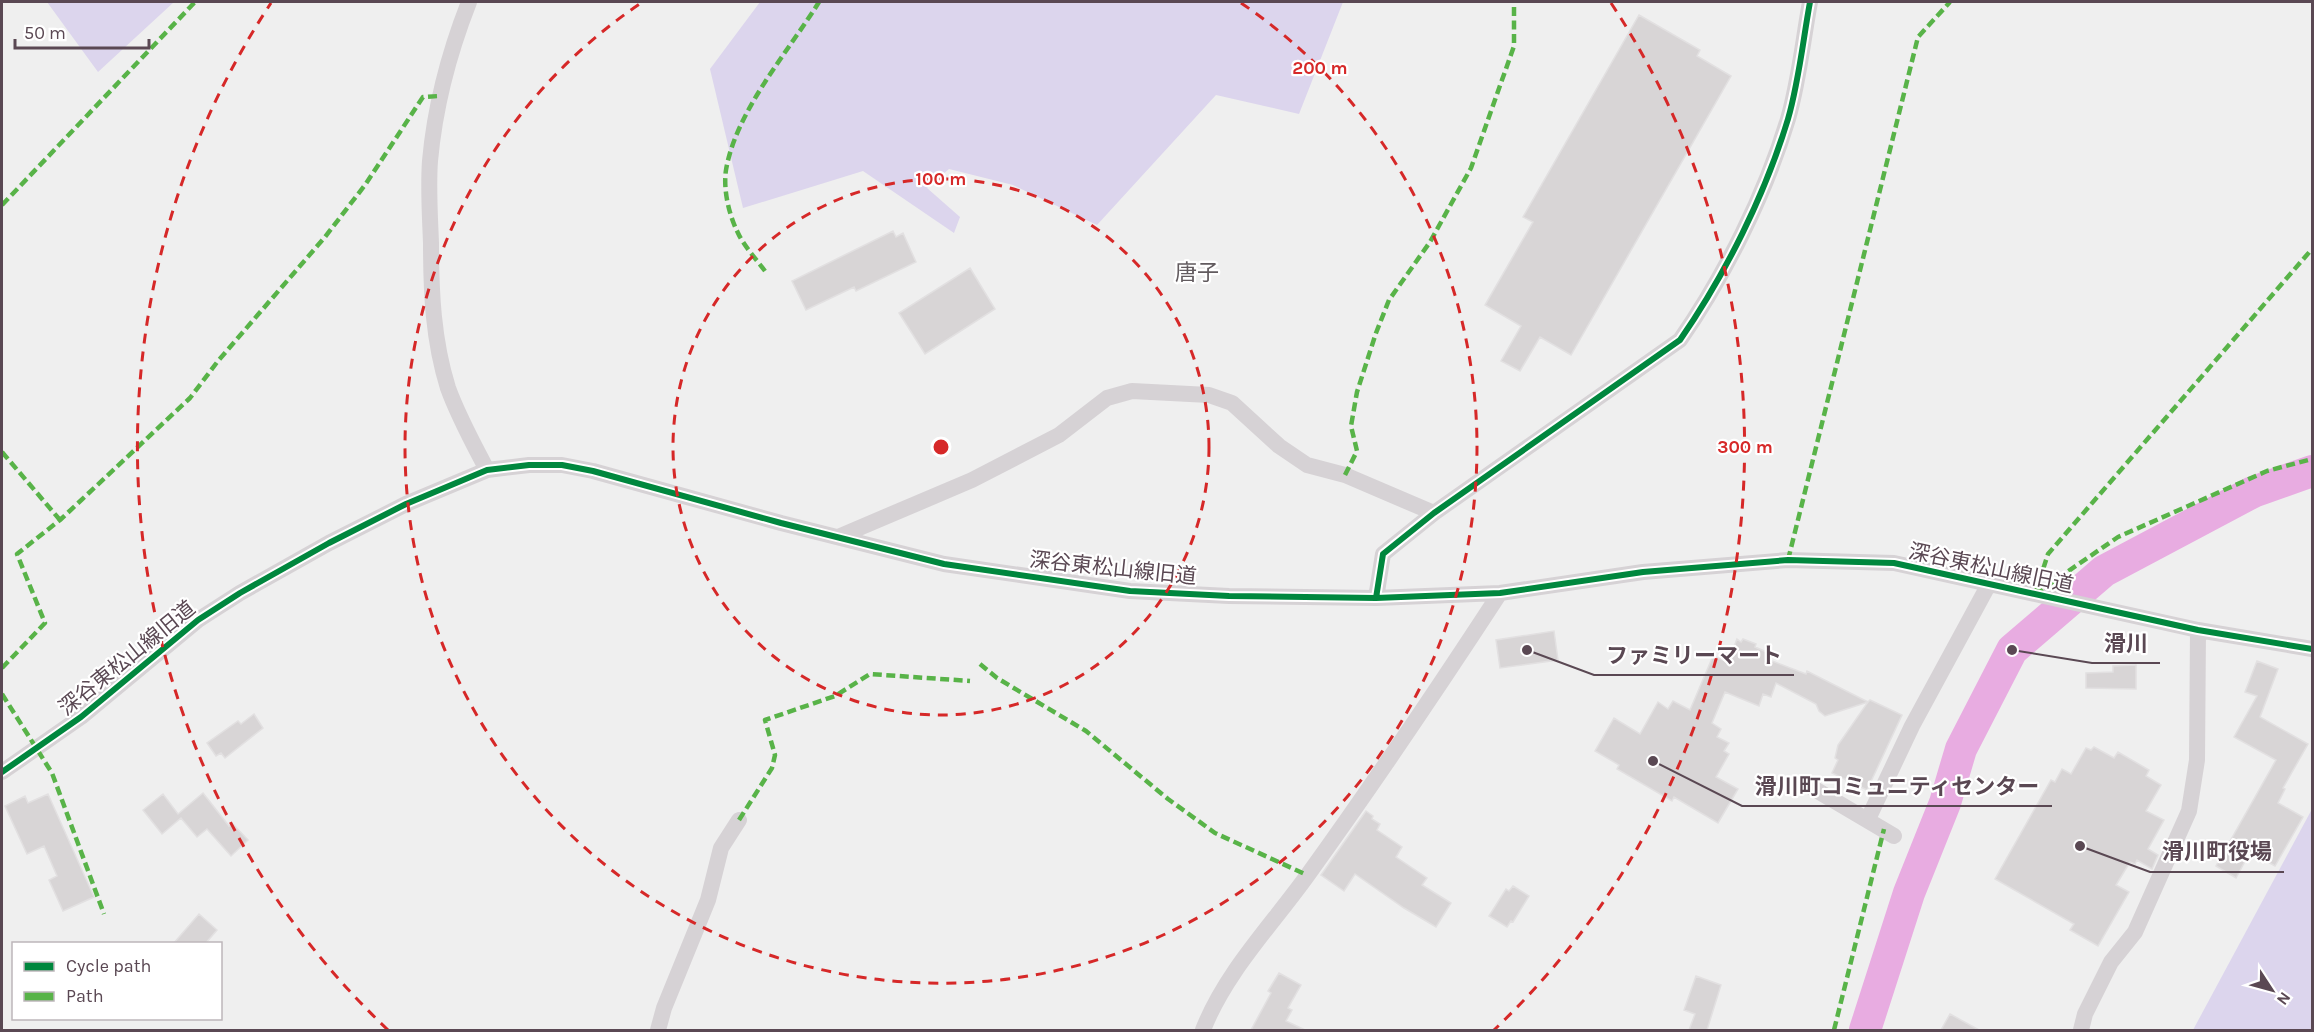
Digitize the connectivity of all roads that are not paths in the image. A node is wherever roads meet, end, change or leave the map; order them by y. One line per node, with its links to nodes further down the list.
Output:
1 (469, 2): 3 (street)
2 (1810, 2): 4 (street)
3 (487, 470): 5 (street, 深谷東松山線旧道); 11 (street, 深谷東松山線旧道)
4 (1434, 513): 5 (street); 8 (street)
5 (838, 537): 8 (street, 深谷東松山線旧道)
6 (1989, 584): 7 (street, 深谷東松山線旧道); 9 (street, 深谷東松山線旧道); 13 (street)
7 (1500, 593): 8 (street, 深谷東松山線旧道); 17 (street)
8 (1376, 598)
9 (2198, 630): 10 (street, 深谷東松山線旧道); 18 (street)
10 (2313, 649)
11 (2, 772)
12 (1806, 784): 13 (street)
13 (1868, 819): 15 (street)
14 (739, 820): 16 (street)
15 (1894, 836)
16 (658, 1030)
17 (1203, 1030)
18 (2081, 1030)

